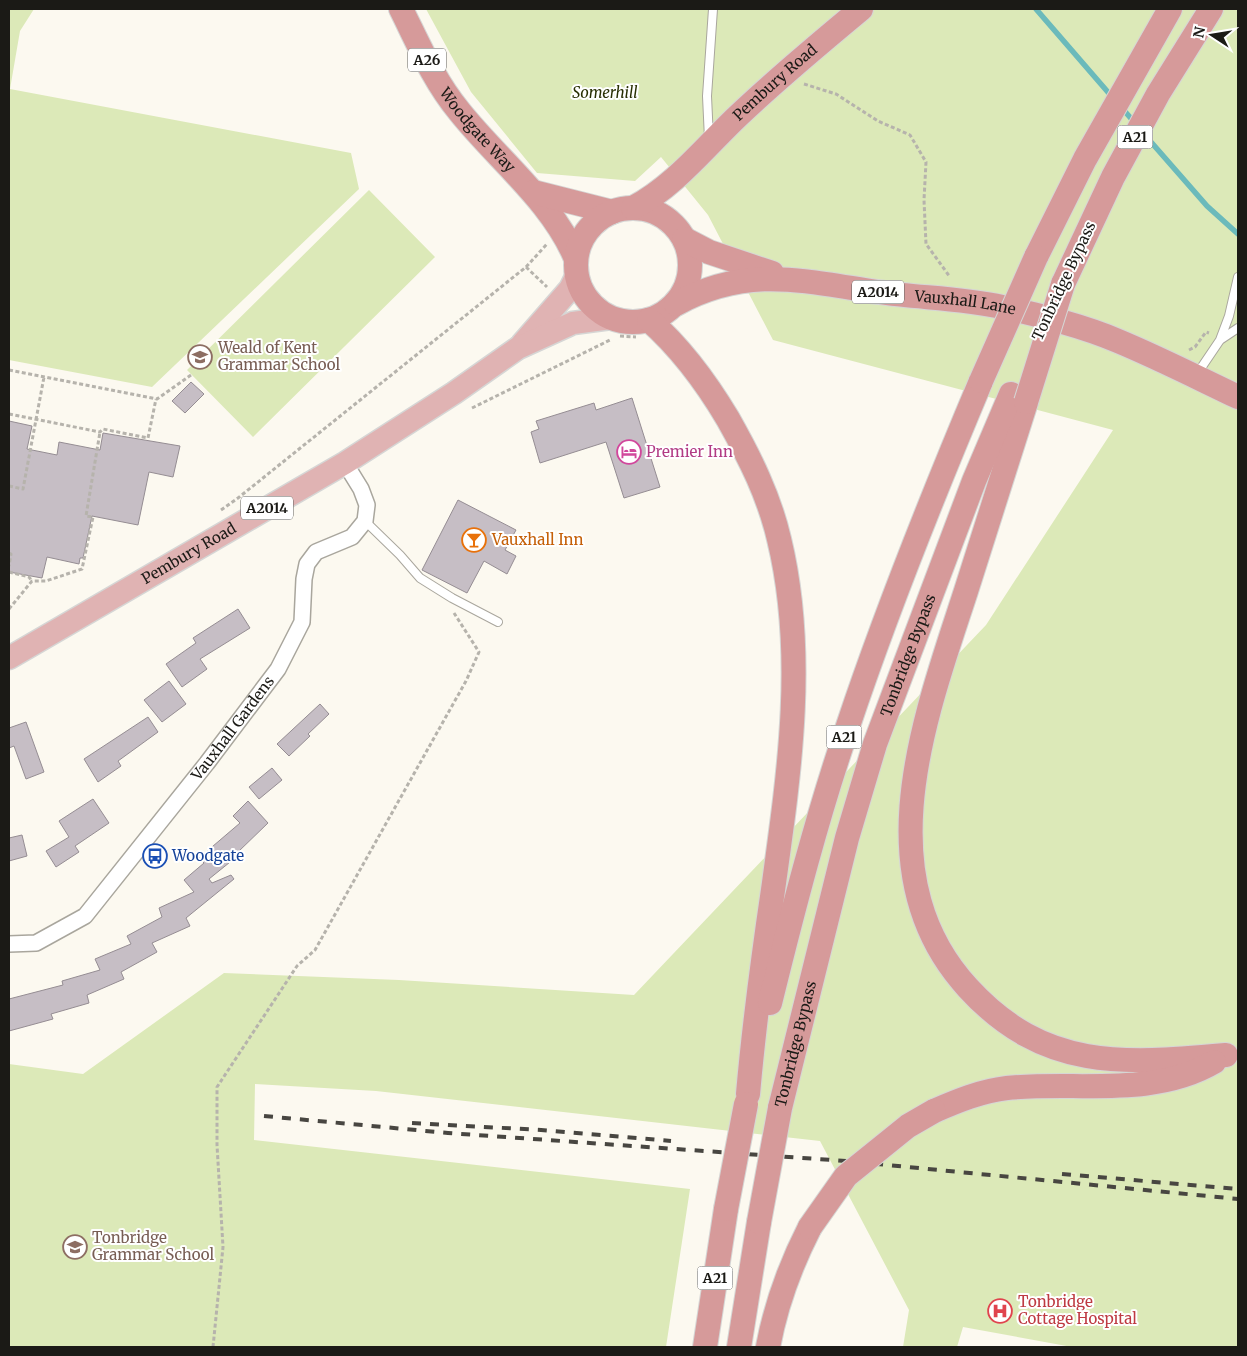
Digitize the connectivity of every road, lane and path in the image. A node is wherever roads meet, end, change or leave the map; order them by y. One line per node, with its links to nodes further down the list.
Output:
1 (401, 9): 9 (highway, Woodgate Way / A26)
2 (714, 9): 7 (lane)
3 (861, 9): 6 (highway, Pembury Road)
4 (1170, 9): 49 (highway, A21, bridge)
5 (1211, 9): 29 (highway, Tonbridge Bypass / A21, bridge)
6 (773, 82): 7 (highway, Pembury Road); 16 (path)
7 (709, 144): 8 (highway, Pembury Road)
8 (693, 161): 10 (highway, Pembury Road); 12 (highway, Pembury Road)
9 (533, 192): 10 (highway); 11 (highway, Woodgate Way / A26)
10 (622, 210): 12 (highway); 13 (highway)
11 (561, 232): 13 (highway, Woodgate Way / A26); 37 (path)
12 (680, 233): 15 (highway, Vauxhall Lane / A2014); 17 (highway)
13 (576, 267): 18 (highway); 22 (main road, Pembury Road / A2014)
14 (1238, 278): 21 (lane)
15 (797, 280): 16 (highway, Vauxhall Lane / A2014); 17 (highway, Vauxhall Lane / A2014)
16 (958, 300): 26 (highway, Vauxhall Lane / A2014)
17 (676, 304): 20 (highway)
18 (611, 318): 20 (highway); 22 (main road, Pembury Road / A2014)
19 (1238, 328): 21 (lane)
20 (647, 330): 31 (path); 49 (highway)
21 (1220, 340): 23 (path); 26 (lane)
22 (518, 348): 35 (main road, Pembury Road / A2014)
23 (1187, 351)
24 (9, 370): 27 (path)
25 (191, 374): 30 (path)
26 (1195, 376): 28 (highway, Vauxhall Lane / A2014)
27 (44, 377): 30 (path); 33 (path)
28 (1238, 396)
29 (1018, 398): 48 (highway); 52 (highway, Tonbridge Bypass / A21, bridge)
30 (156, 399): 34 (path)
31 (467, 410)
32 (9, 414): 33 (path)
33 (37, 419): 34 (path); 36 (path)
34 (100, 432): 42 (path)
35 (345, 462): 38 (street); 46 (main road, Pembury Road / A2014)
36 (9, 486)
37 (214, 514)
38 (365, 521): 43 (lane); 47 (street, Vauxhall Gardens)
39 (9, 553): 40 (path)
40 (9, 566)
41 (9, 572): 42 (path)
42 (32, 580): 44 (path)
43 (452, 598): 45 (lane); 50 (path)
44 (9, 610)
45 (498, 622)
46 (9, 658)
47 (9, 944)
48 (1232, 1053): 53 (highway, bridge)
49 (747, 1099): 51 (highway, A21, bridge)
50 (212, 1347)
51 (705, 1347)
52 (739, 1347)
53 (768, 1347)

